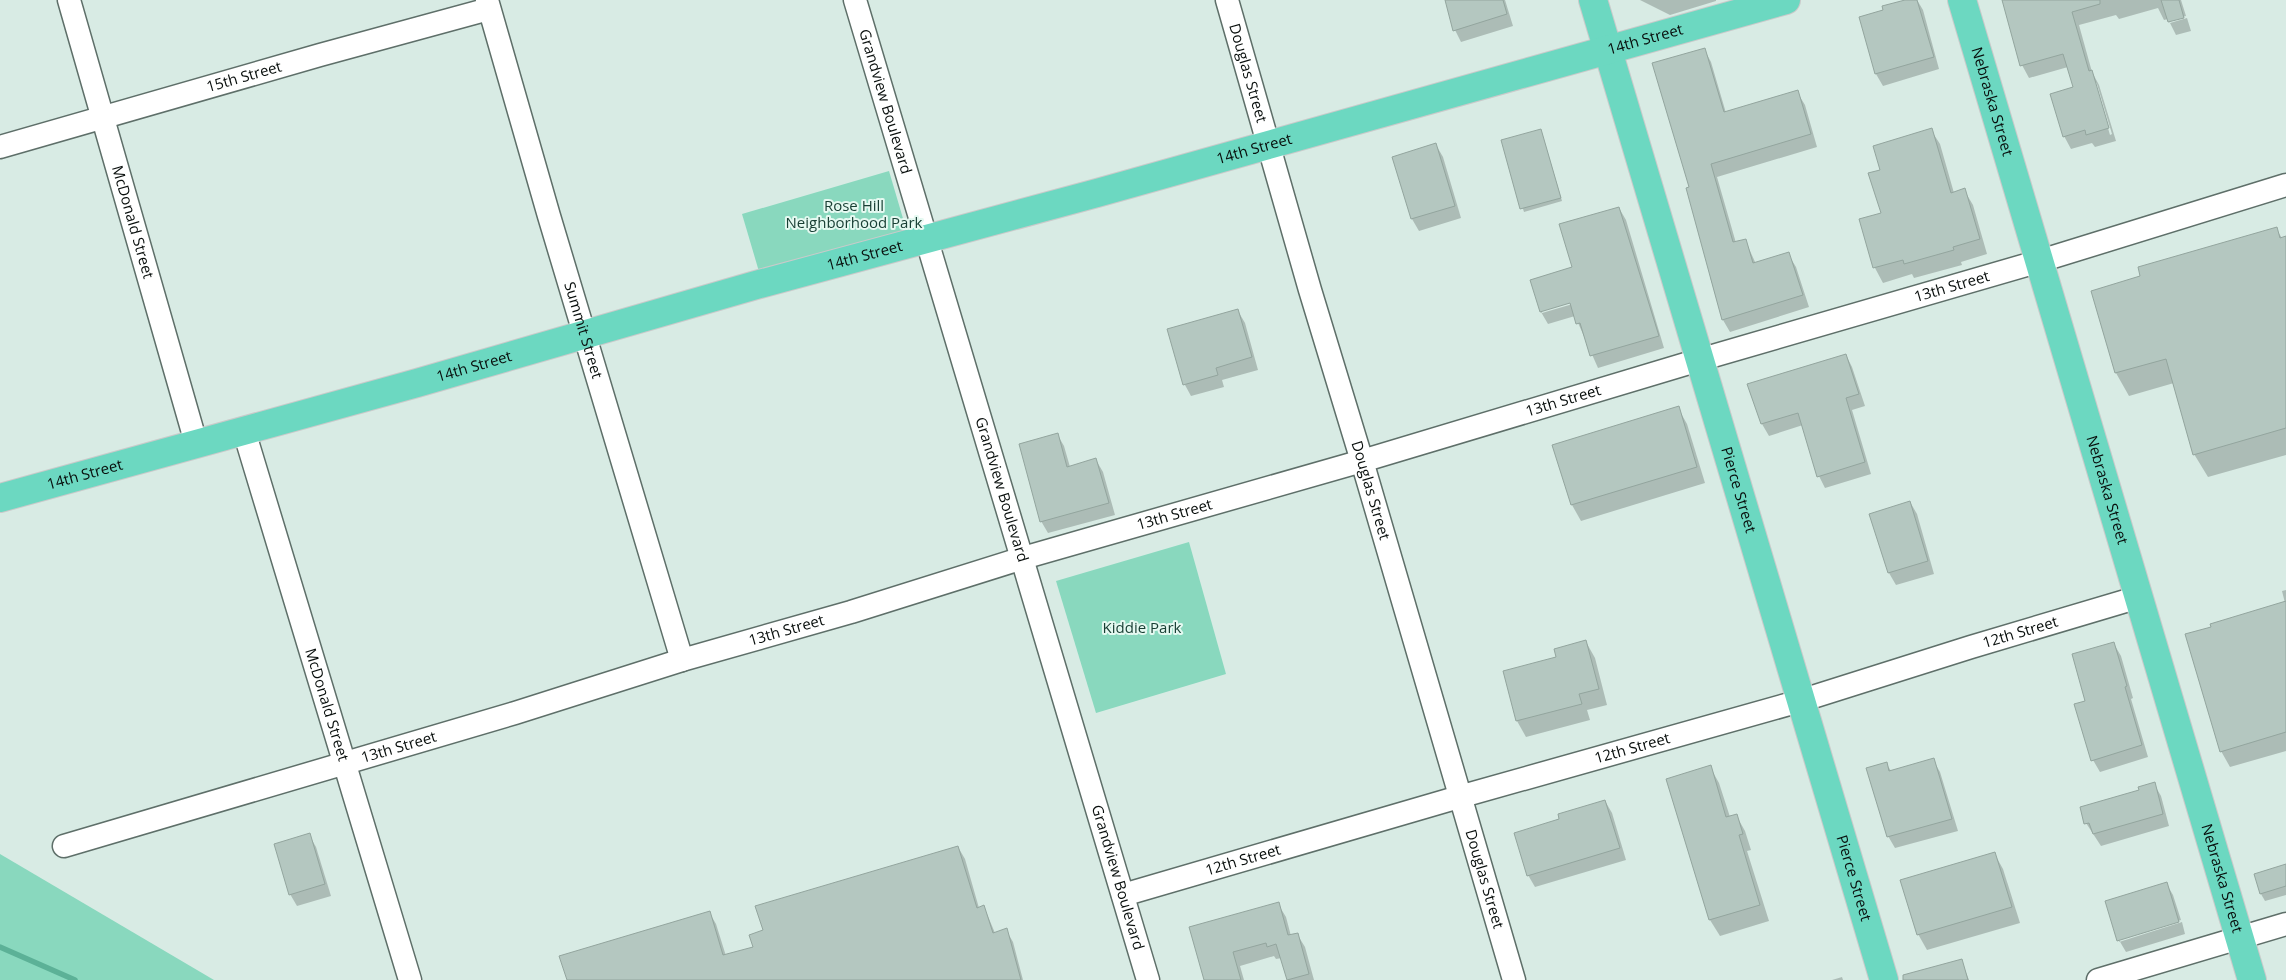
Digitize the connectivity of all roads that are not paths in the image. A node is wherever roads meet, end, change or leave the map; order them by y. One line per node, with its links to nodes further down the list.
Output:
1 (69, 0): 9 (street, McDonald Street)
2 (855, 0): 13 (street, Grandview Boulevard)
3 (1227, 0): 10 (street, Douglas Street)
4 (1592, 0): 8 (main road, Pierce Street)
5 (1786, 0): 8 (main road, 14th Street)
6 (1962, 0): 14 (main road, Nebraska Street)
7 (488, 4): 9 (street, 15th Street); 15 (street, Summit Street)
8 (1608, 51): 10 (main road, 14th Street); 16 (main road, Pierce Street)
9 (102, 117): 11 (street, 15th Street); 18 (street, McDonald Street)
10 (1270, 145): 13 (main road, 14th Street); 19 (street, Douglas Street)
11 (0, 147)
12 (2286, 185): 14 (street, 13th Street)
13 (925, 238): 15 (main road, 14th Street); 21 (street, Grandview Boulevard)
14 (2040, 261): 16 (street, 13th Street); 22 (main road, Nebraska Street)
15 (584, 334): 17 (main road, 14th Street); 23 (street, Summit Street)
16 (1699, 360): 19 (street, 13th Street); 24 (main road, Pierce Street)
17 (244, 431): 18 (main road, 14th Street); 25 (street, McDonald Street)
18 (196, 444): 20 (main road, 14th Street)
19 (1362, 461): 21 (street, 13th Street); 26 (street, Douglas Street)
20 (0, 498)
21 (1024, 558): 23 (street, 13th Street); 28 (street, Grandview Boulevard)
22 (2139, 598): 24 (street, 12th Street); 30 (main road, Nebraska Street)
23 (682, 660): 25 (street, 13th Street)
24 (1800, 701): 26 (street, 12th Street); 34 (main road, Pierce Street)
25 (344, 765): 27 (street, 13th Street); 31 (street, McDonald Street)
26 (1459, 797): 28 (street, 12th Street); 33 (street, Douglas Street)
27 (64, 846)
28 (1123, 895): 32 (street, Grandview Boulevard)
29 (2286, 924): 30 (street)
30 (2240, 938): 35 (street); 36 (main road, Nebraska Street)
31 (410, 980)
32 (1148, 980)
33 (1514, 980)
34 (1884, 980)
35 (2098, 980)
36 (2252, 980)

